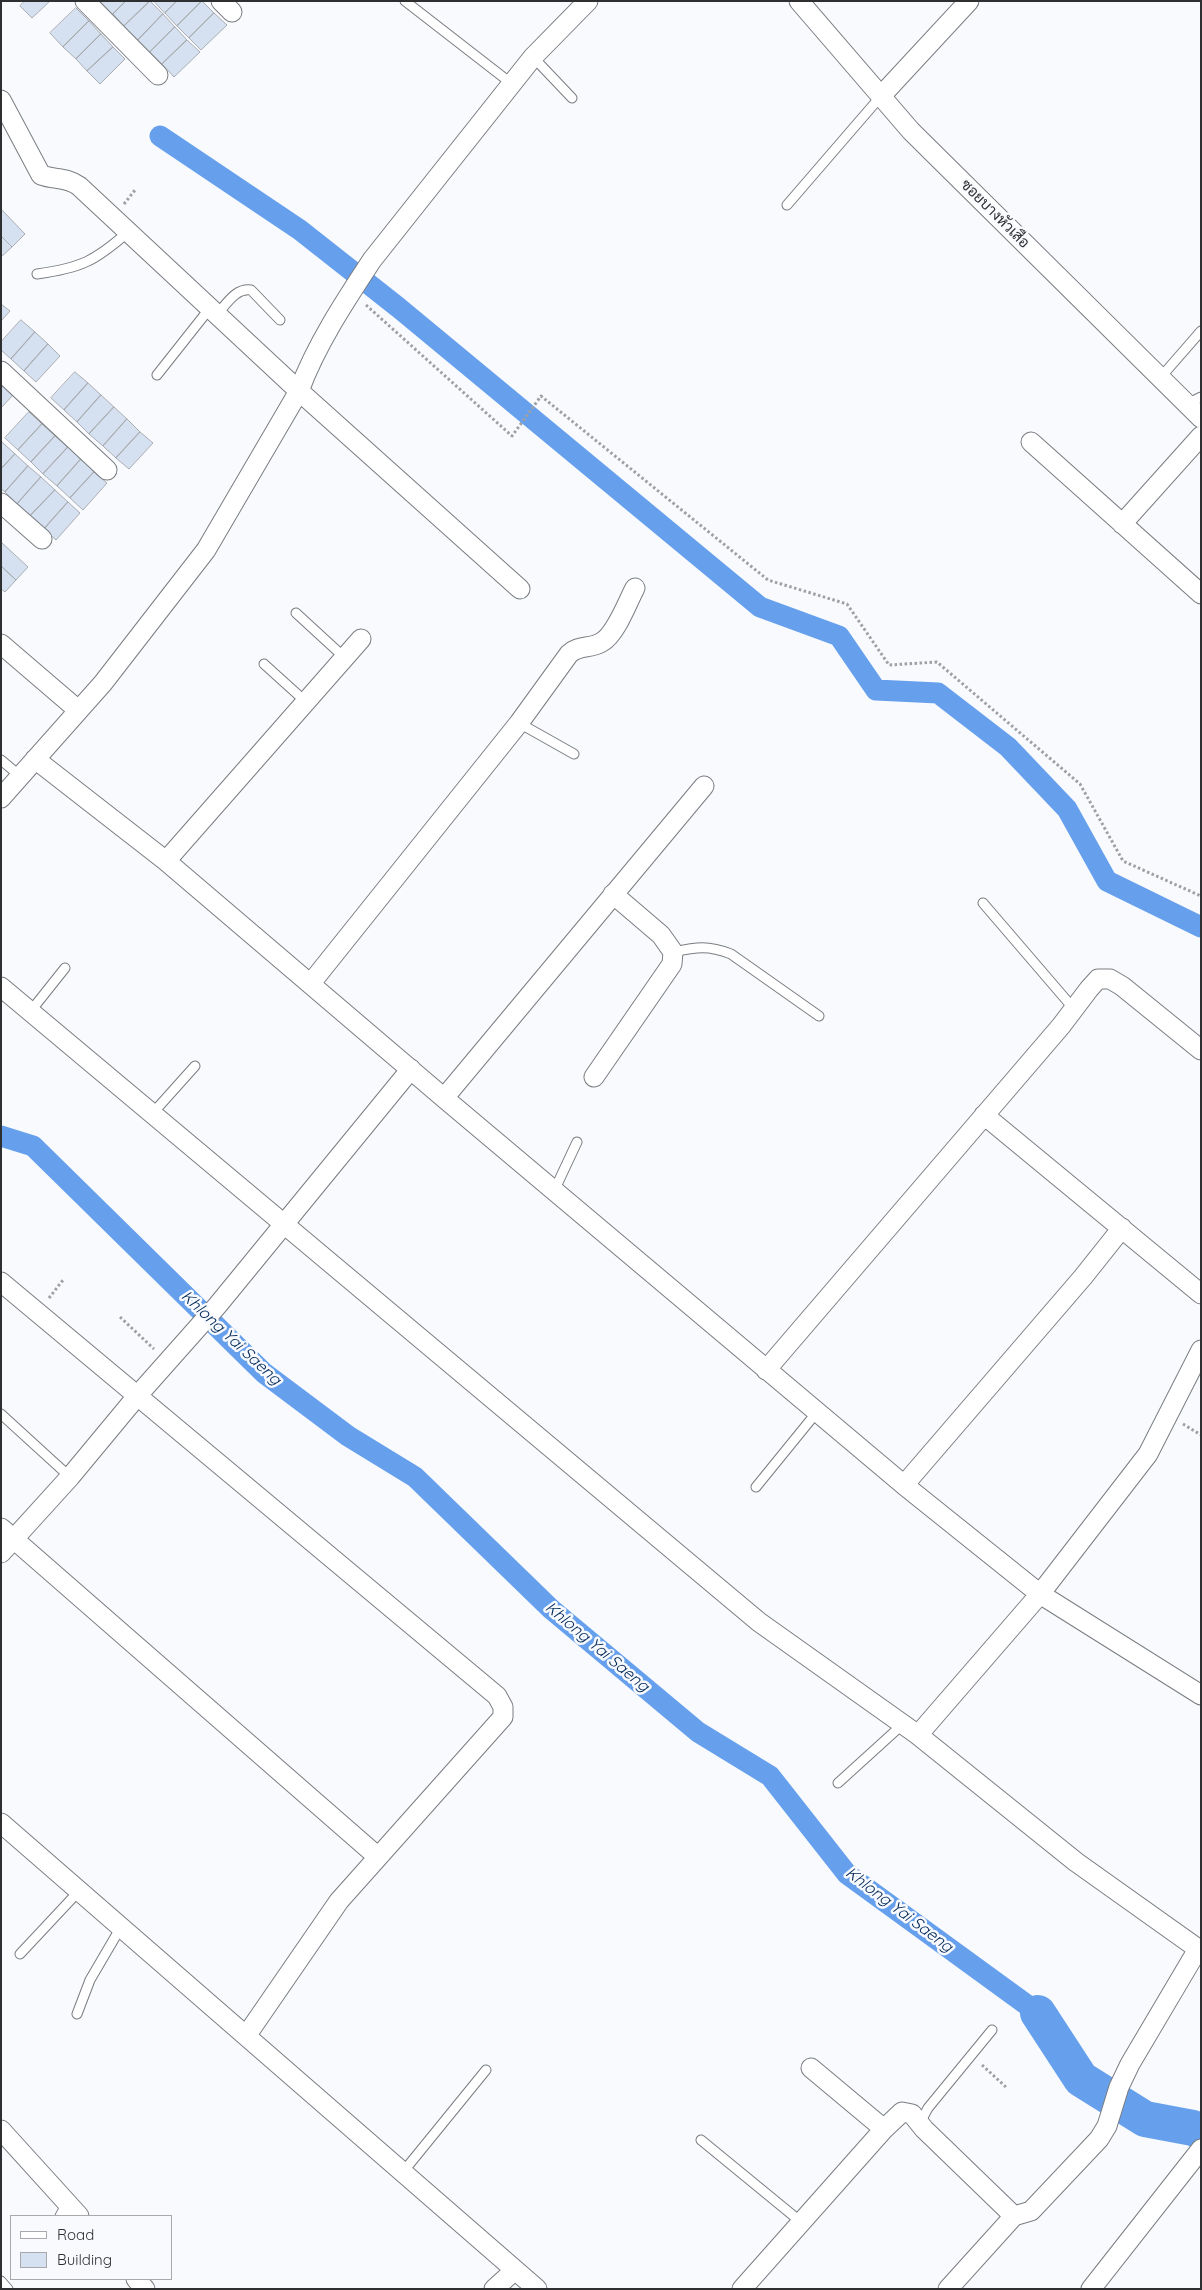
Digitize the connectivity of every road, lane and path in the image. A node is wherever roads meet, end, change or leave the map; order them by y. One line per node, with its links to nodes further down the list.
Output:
1 (85, 1): 7 (street)
2 (588, 1): 6 (street)
3 (799, 1): 9 (street, ซอยบางหัวเสือ)
4 (969, 1): 9 (street)
5 (409, 2): 8 (lane)
6 (533, 57): 8 (street); 10 (lane)
7 (158, 75)
8 (512, 84): 15 (street)
9 (881, 96): 12 (lane); 21 (street, ซอยบางหัวเสือ)
10 (572, 98)
11 (1, 100): 13 (street)
12 (787, 205)
13 (128, 232): 14 (lane); 16 (street)
14 (37, 274)
15 (351, 291): 22 (street); 50 (path)
16 (214, 311): 17 (lane); 20 (lane); 22 (street)
17 (280, 320)
18 (1201, 331): 21 (lane)
19 (1, 371): 27 (street)
20 (157, 375)
21 (1161, 377): 23 (street, ซอยบางหัวเสือ)
22 (299, 392): 32 (street); 40 (street)
23 (1194, 401): 24 (street, ซอยบางหัวเสือ)
24 (1201, 418)
25 (1201, 436): 29 (street)
26 (1031, 442): 29 (street)
27 (107, 470)
28 (5, 513): 30 (street)
29 (1122, 524): 33 (street)
30 (42, 539)
31 (635, 588): 41 (street)
32 (520, 589)
33 (1201, 594)
34 (296, 613): 37 (lane)
35 (361, 639): 37 (street)
36 (1, 644): 40 (street)
37 (345, 658): 39 (street)
38 (264, 664): 39 (lane)
39 (306, 702): 48 (street)
40 (78, 710): 43 (street)
41 (520, 724): 42 (lane); 54 (street)
42 (574, 754)
43 (35, 759): 45 (street); 48 (street)
44 (1, 760): 45 (lane)
45 (20, 776): 47 (street)
46 (704, 786): 49 (street)
47 (1, 798)
48 (166, 861): 54 (street)
49 (613, 894): 52 (street); 63 (street)
50 (1201, 896)
51 (983, 903): 56 (lane)
52 (673, 952): 58 (lane); 62 (street)
53 (65, 968): 57 (lane)
54 (311, 983): 61 (street)
55 (1, 987): 57 (street)
56 (1074, 1009): 59 (street); 65 (street)
57 (30, 1012): 64 (street)
58 (819, 1016)
59 (1201, 1050)
60 (195, 1066): 64 (lane)
61 (410, 1069): 63 (street); 68 (street)
62 (594, 1077)
63 (444, 1098): 67 (street)
64 (152, 1114): 68 (street)
65 (984, 1116): 69 (street); 75 (street)
66 (577, 1142): 67 (lane)
67 (554, 1192): 75 (street)
68 (284, 1224): 74 (street); 85 (street)
69 (1122, 1228): 71 (street); 80 (street)
70 (1, 1282): 76 (street)
71 (1201, 1294)
72 (120, 1317): 74 (path)
73 (1201, 1350): 83 (street)
74 (167, 1362): 76 (street)
75 (766, 1370): 77 (street)
76 (138, 1395): 79 (street); 88 (street)
77 (817, 1412): 80 (street); 81 (lane)
78 (1, 1414): 79 (lane)
79 (70, 1477): 82 (street)
80 (904, 1485): 83 (street)
81 (756, 1487)
82 (5, 1540): 88 (street)
83 (1040, 1594): 84 (street); 85 (street)
84 (1201, 1696)
85 (910, 1729): 86 (lane); 91 (street)
86 (838, 1783)
87 (3, 1827): 89 (street)
88 (378, 1858): 95 (street)
89 (80, 1891): 90 (street); 92 (lane)
90 (121, 1927): 93 (lane); 95 (street)
91 (1200, 1950): 107 (street)
92 (20, 1954)
93 (77, 2014)
94 (992, 2030): 96 (lane)
95 (246, 2036): 105 (street)
96 (971, 2056): 99 (path); 100 (lane)
97 (811, 2068): 101 (street)
98 (486, 2070): 105 (lane)
99 (1007, 2088)
100 (920, 2123): 101 (street); 107 (street)
101 (884, 2129): 108 (street)
102 (1, 2130): 106 (street)
103 (702, 2140): 108 (lane)
104 (1200, 2150): 116 (street)
105 (403, 2172): 109 (street)
106 (68, 2212)
107 (1014, 2216): 115 (street)
108 (801, 2222): 114 (street)
109 (516, 2270): 112 (street); 113 (street)
110 (1, 2281): 111 (lane)
111 (8, 2289)
112 (494, 2289)
113 (537, 2289)
114 (742, 2289)
115 (948, 2289)
116 (1091, 2289)

